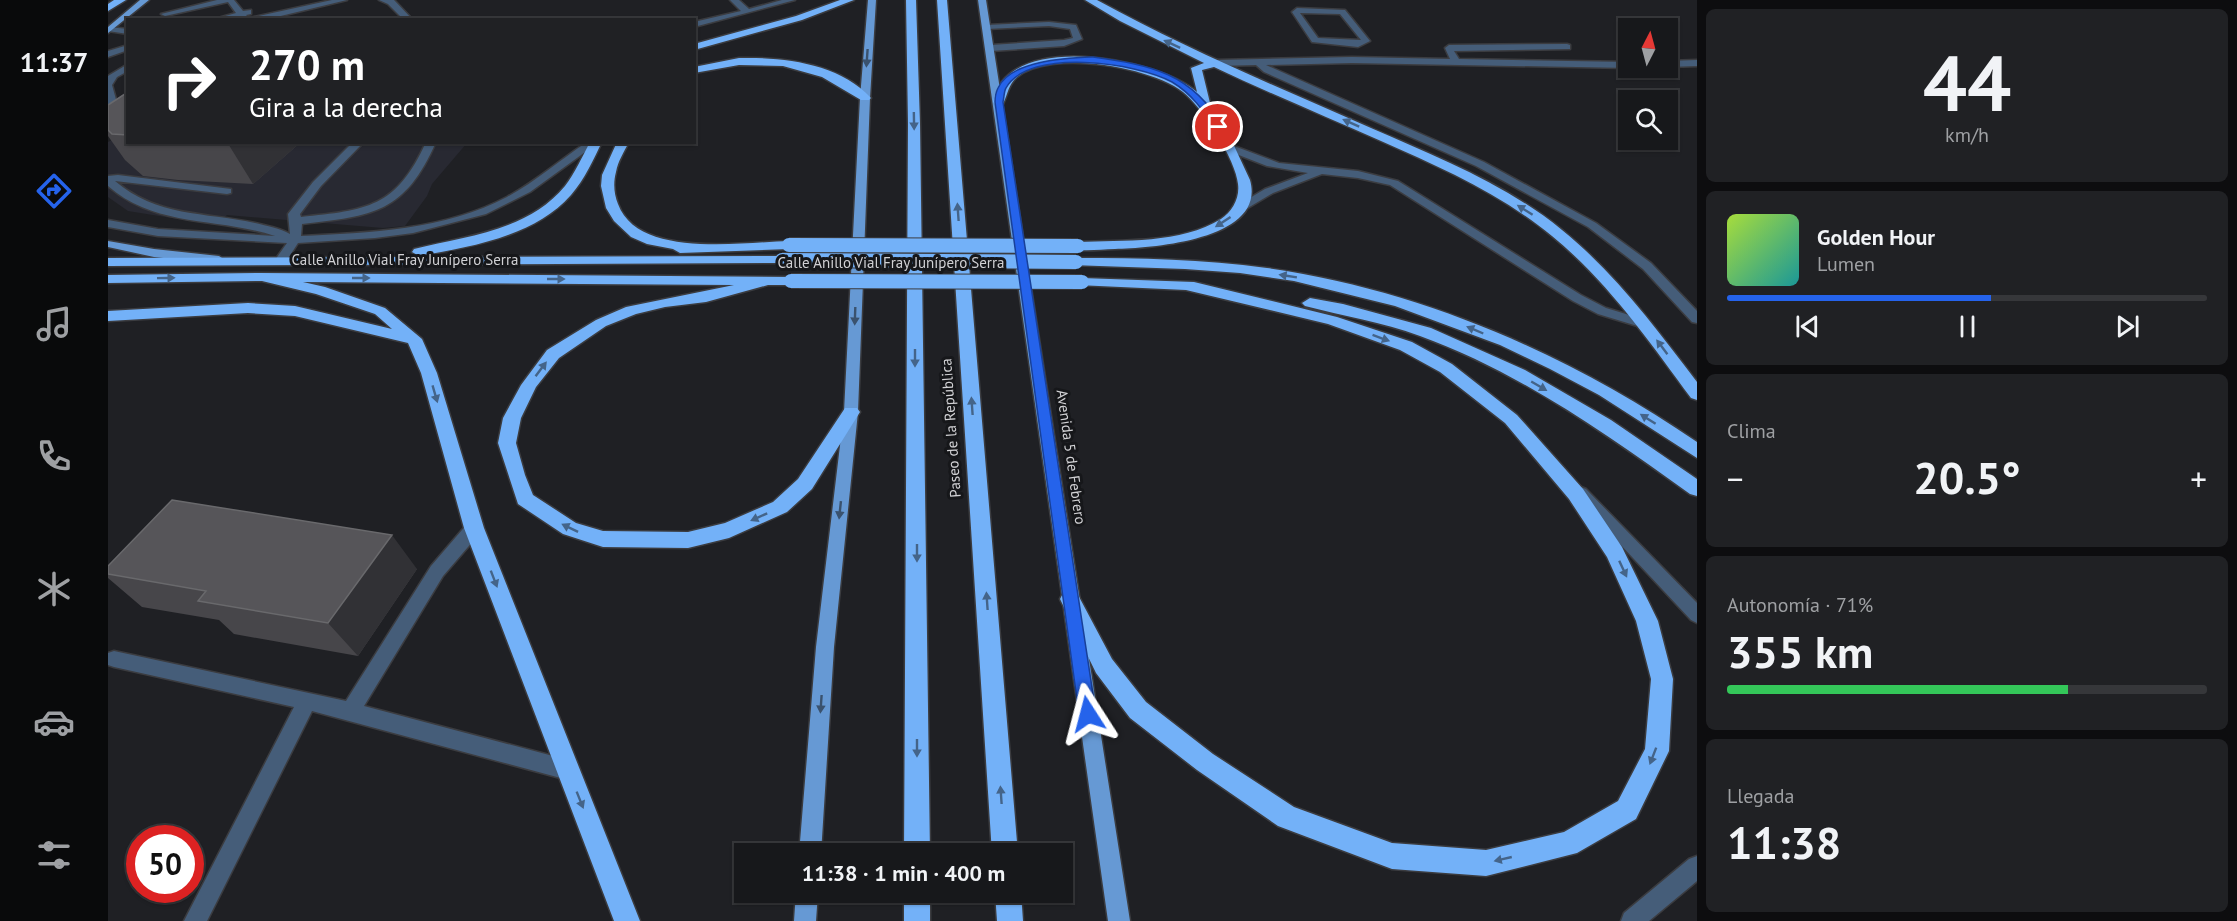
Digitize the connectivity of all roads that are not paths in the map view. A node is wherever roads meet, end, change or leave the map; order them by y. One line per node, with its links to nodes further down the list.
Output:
1 (121, 0): 14 (highway)
2 (145, 0): 21 (main road)
3 (301, 0): 17 (street)
4 (337, 0): 17 (street)
5 (734, 0): 15 (street)
6 (791, 0): 15 (street)
7 (849, 0): 24 (highway)
8 (872, 0): 41 (main road, one-way to 41)
9 (911, 0): 88 (highway, Paseo de la República, one-way to 88)
10 (942, 0): 89 (highway, Paseo de la República, one-way to 10)
11 (982, 0): 20 (main road, Avenida 5 de Febrero)
12 (1090, 0): 31 (highway, one-way to 12)
13 (388, 1): 18 (street)
14 (108, 8)
15 (747, 12): 19 (street)
16 (165, 14): 17 (street)
17 (246, 18)
18 (407, 18)
19 (696, 25)
20 (987, 27): 27 (main road, Avenida 5 de Febrero); 27 (street)
21 (109, 30): 22 (street)
22 (126, 32)
23 (1343, 43): 23 (street); 29 (street)
24 (696, 46)
25 (1567, 47): 33 (street)
26 (126, 48): 28 (street)
27 (991, 48): 42 (main road, Avenida 5 de Febrero)
28 (108, 54)
29 (1352, 60): 32 (street); 33 (street)
30 (126, 61): 38 (street)
31 (1217, 63): 32 (street); 43 (highway); 73 (highway, one-way to 31)
32 (1258, 63): 72 (street)
33 (1456, 63): 36 (street)
34 (1697, 63): 35 (street)
35 (1678, 64)
36 (1618, 65)
37 (126, 68): 40 (street)
38 (108, 69)
39 (696, 70): 41 (highway)
40 (108, 86): 45 (street)
41 (865, 98): 76 (main road, one-way to 76)
42 (999, 102): 43 (highway); 81 (main road, Avenida 5 de Febrero)
43 (1206, 106): 51 (highway)
44 (126, 111): 45 (street)
45 (111, 115)
46 (357, 144): 56 (street)
47 (430, 144): 56 (street)
48 (592, 144): 58 (street)
49 (594, 144): 63 (highway)
50 (622, 144): 60 (highway)
51 (1230, 148): 52 (street); 55 (highway)
52 (1323, 171): 55 (street); 73 (street)
53 (108, 180): 54 (street); 58 (street)
54 (227, 191)
55 (1242, 207): 61 (highway, one-way to 61)
56 (297, 221): 58 (street)
57 (108, 223): 58 (street)
58 (296, 239): 62 (street)
59 (108, 244): 64 (main road)
60 (700, 248): 61 (highway, bridge); 65 (highway)
61 (1077, 254): 65 (highway, Calle Anillo Vial Fray Junípero Serra, bridge); 78 (highway, Calle Anillo Vial Fray Junípero Serra, one-way to 61)
62 (281, 260): 63 (highway, Calle Anillo Vial Fray Junípero Serra); 64 (highway, Calle Anillo Vial Fray Junípero Serra)
63 (375, 260): 65 (highway, Calle Anillo Vial Fray Junípero Serra)
64 (228, 261): 66 (highway, Calle Anillo Vial Fray Junípero Serra)
65 (471, 261)
66 (108, 262)
67 (262, 277): 68 (highway, Calle Anillo Vial Fray Junípero Serra, one-way to 67); 69 (highway, Calle Anillo Vial Fray Junípero Serra, one-way to 69); 74 (highway)
68 (108, 279)
69 (767, 281): 70 (highway, Calle Anillo Vial Fray Junípero Serra, bridge); 76 (highway, one-way to 69)
70 (1183, 285): 77 (highway, one-way to 77); 79 (highway, Calle Anillo Vial Fray Junípero Serra, one-way to 79)
71 (108, 316): 74 (highway)
72 (1697, 319)
73 (1644, 324): 75 (highway, one-way to 73)
74 (414, 339): 80 (highway, one-way to 80)
75 (1697, 394)
76 (851, 412): 87 (main road, one-way to 87)
77 (1511, 418): 81 (highway, one-way to 81); 82 (street)
78 (1697, 451)
79 (1697, 489)
80 (474, 528): 85 (street); 86 (highway, one-way to 86)
81 (1071, 599): 99 (main road, Avenida 5 de Febrero)
82 (1697, 615)
83 (114, 659): 84 (street)
84 (306, 703): 85 (street); 94 (street)
85 (350, 711): 86 (street)
86 (568, 770): 95 (highway, one-way to 95)
87 (811, 843)
88 (917, 843)
89 (1004, 843)
90 (1697, 867): 100 (street)
91 (806, 903): 96 (main road)
92 (917, 903): 97 (highway)
93 (1009, 903): 98 (highway)
94 (195, 921)
95 (627, 921)
96 (805, 921)
97 (917, 921)
98 (1010, 921)
99 (1119, 921)
100 (1632, 921)

